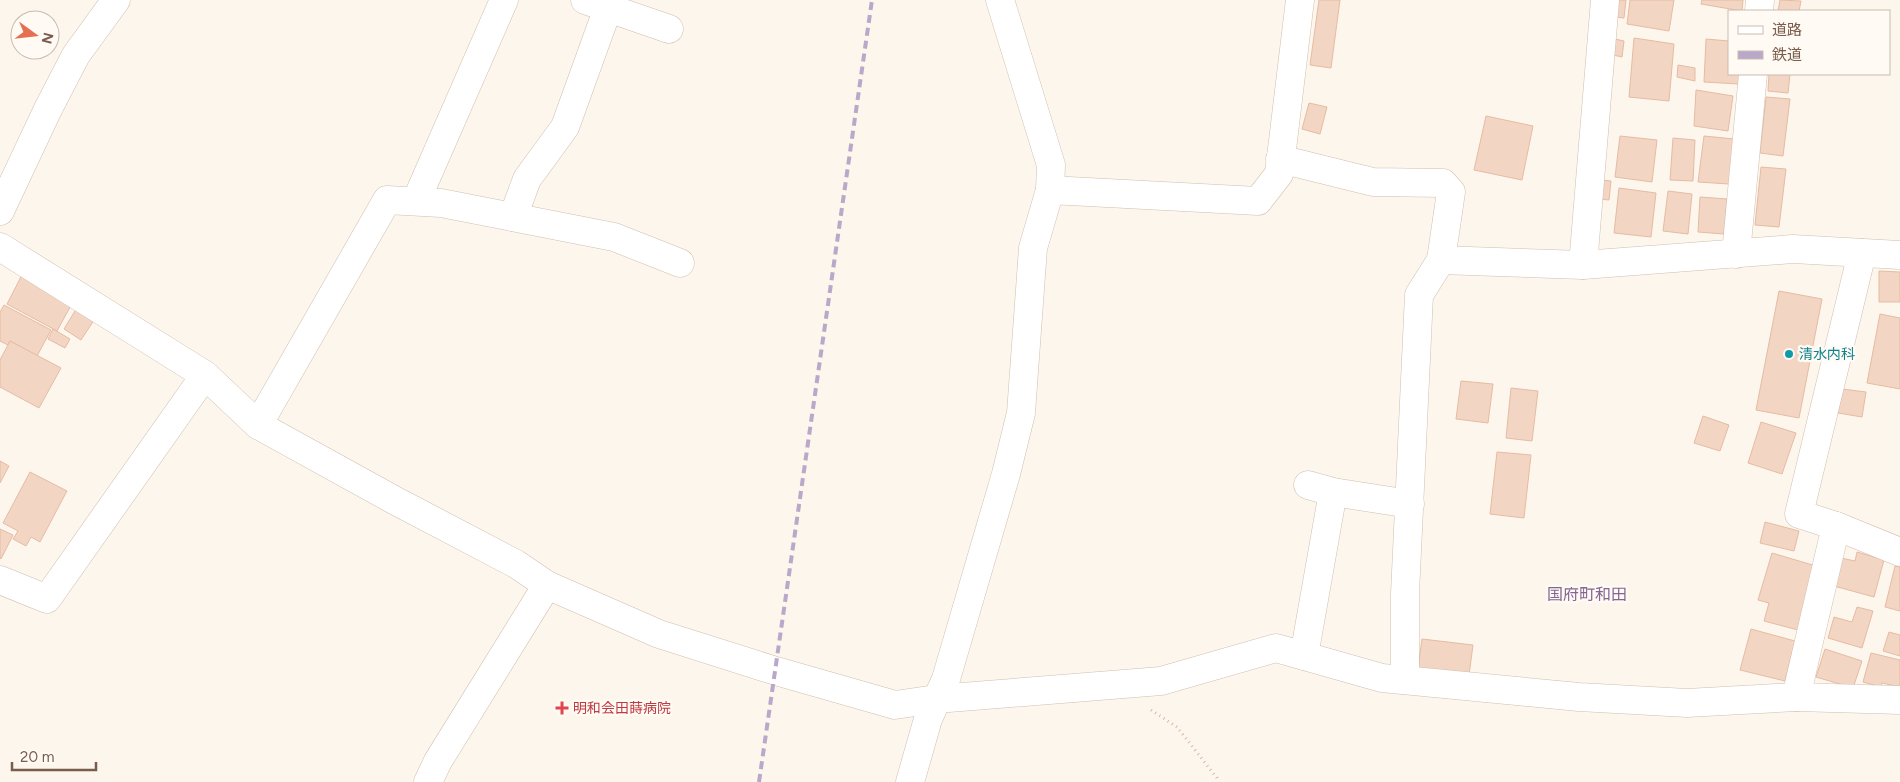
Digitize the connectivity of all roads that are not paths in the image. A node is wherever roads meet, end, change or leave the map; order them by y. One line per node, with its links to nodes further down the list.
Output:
1 (116, 0): 12 (street)
2 (504, 0): 11 (street)
3 (1000, 0): 10 (street)
4 (1300, 0): 9 (street)
5 (1605, 0): 20 (street)
6 (596, 4): 7 (street); 13 (street)
7 (669, 29)
8 (1753, 75): 16 (street)
9 (1280, 159): 10 (street); 18 (street)
10 (1050, 190): 31 (street)
11 (416, 201): 13 (street); 22 (street)
12 (0, 211)
13 (513, 217): 19 (street)
14 (0, 247): 21 (street)
15 (1862, 253): 16 (street); 17 (street); 24 (street)
16 (1736, 254): 20 (street)
17 (1900, 255)
18 (1441, 260): 20 (street); 23 (street)
19 (680, 263)
20 (1583, 265)
21 (205, 375): 22 (street); 26 (street)
22 (258, 425): 27 (street)
23 (1410, 504): 28 (street); 29 (street)
24 (1836, 526): 25 (street); 30 (street)
25 (1900, 552)
26 (0, 580)
27 (547, 585): 31 (street); 33 (street)
28 (1304, 656): 29 (street); 31 (street)
29 (1405, 680): 30 (street)
30 (1796, 697): 32 (street)
31 (936, 699): 34 (street)
32 (1900, 700)
33 (428, 782)
34 (910, 782)

